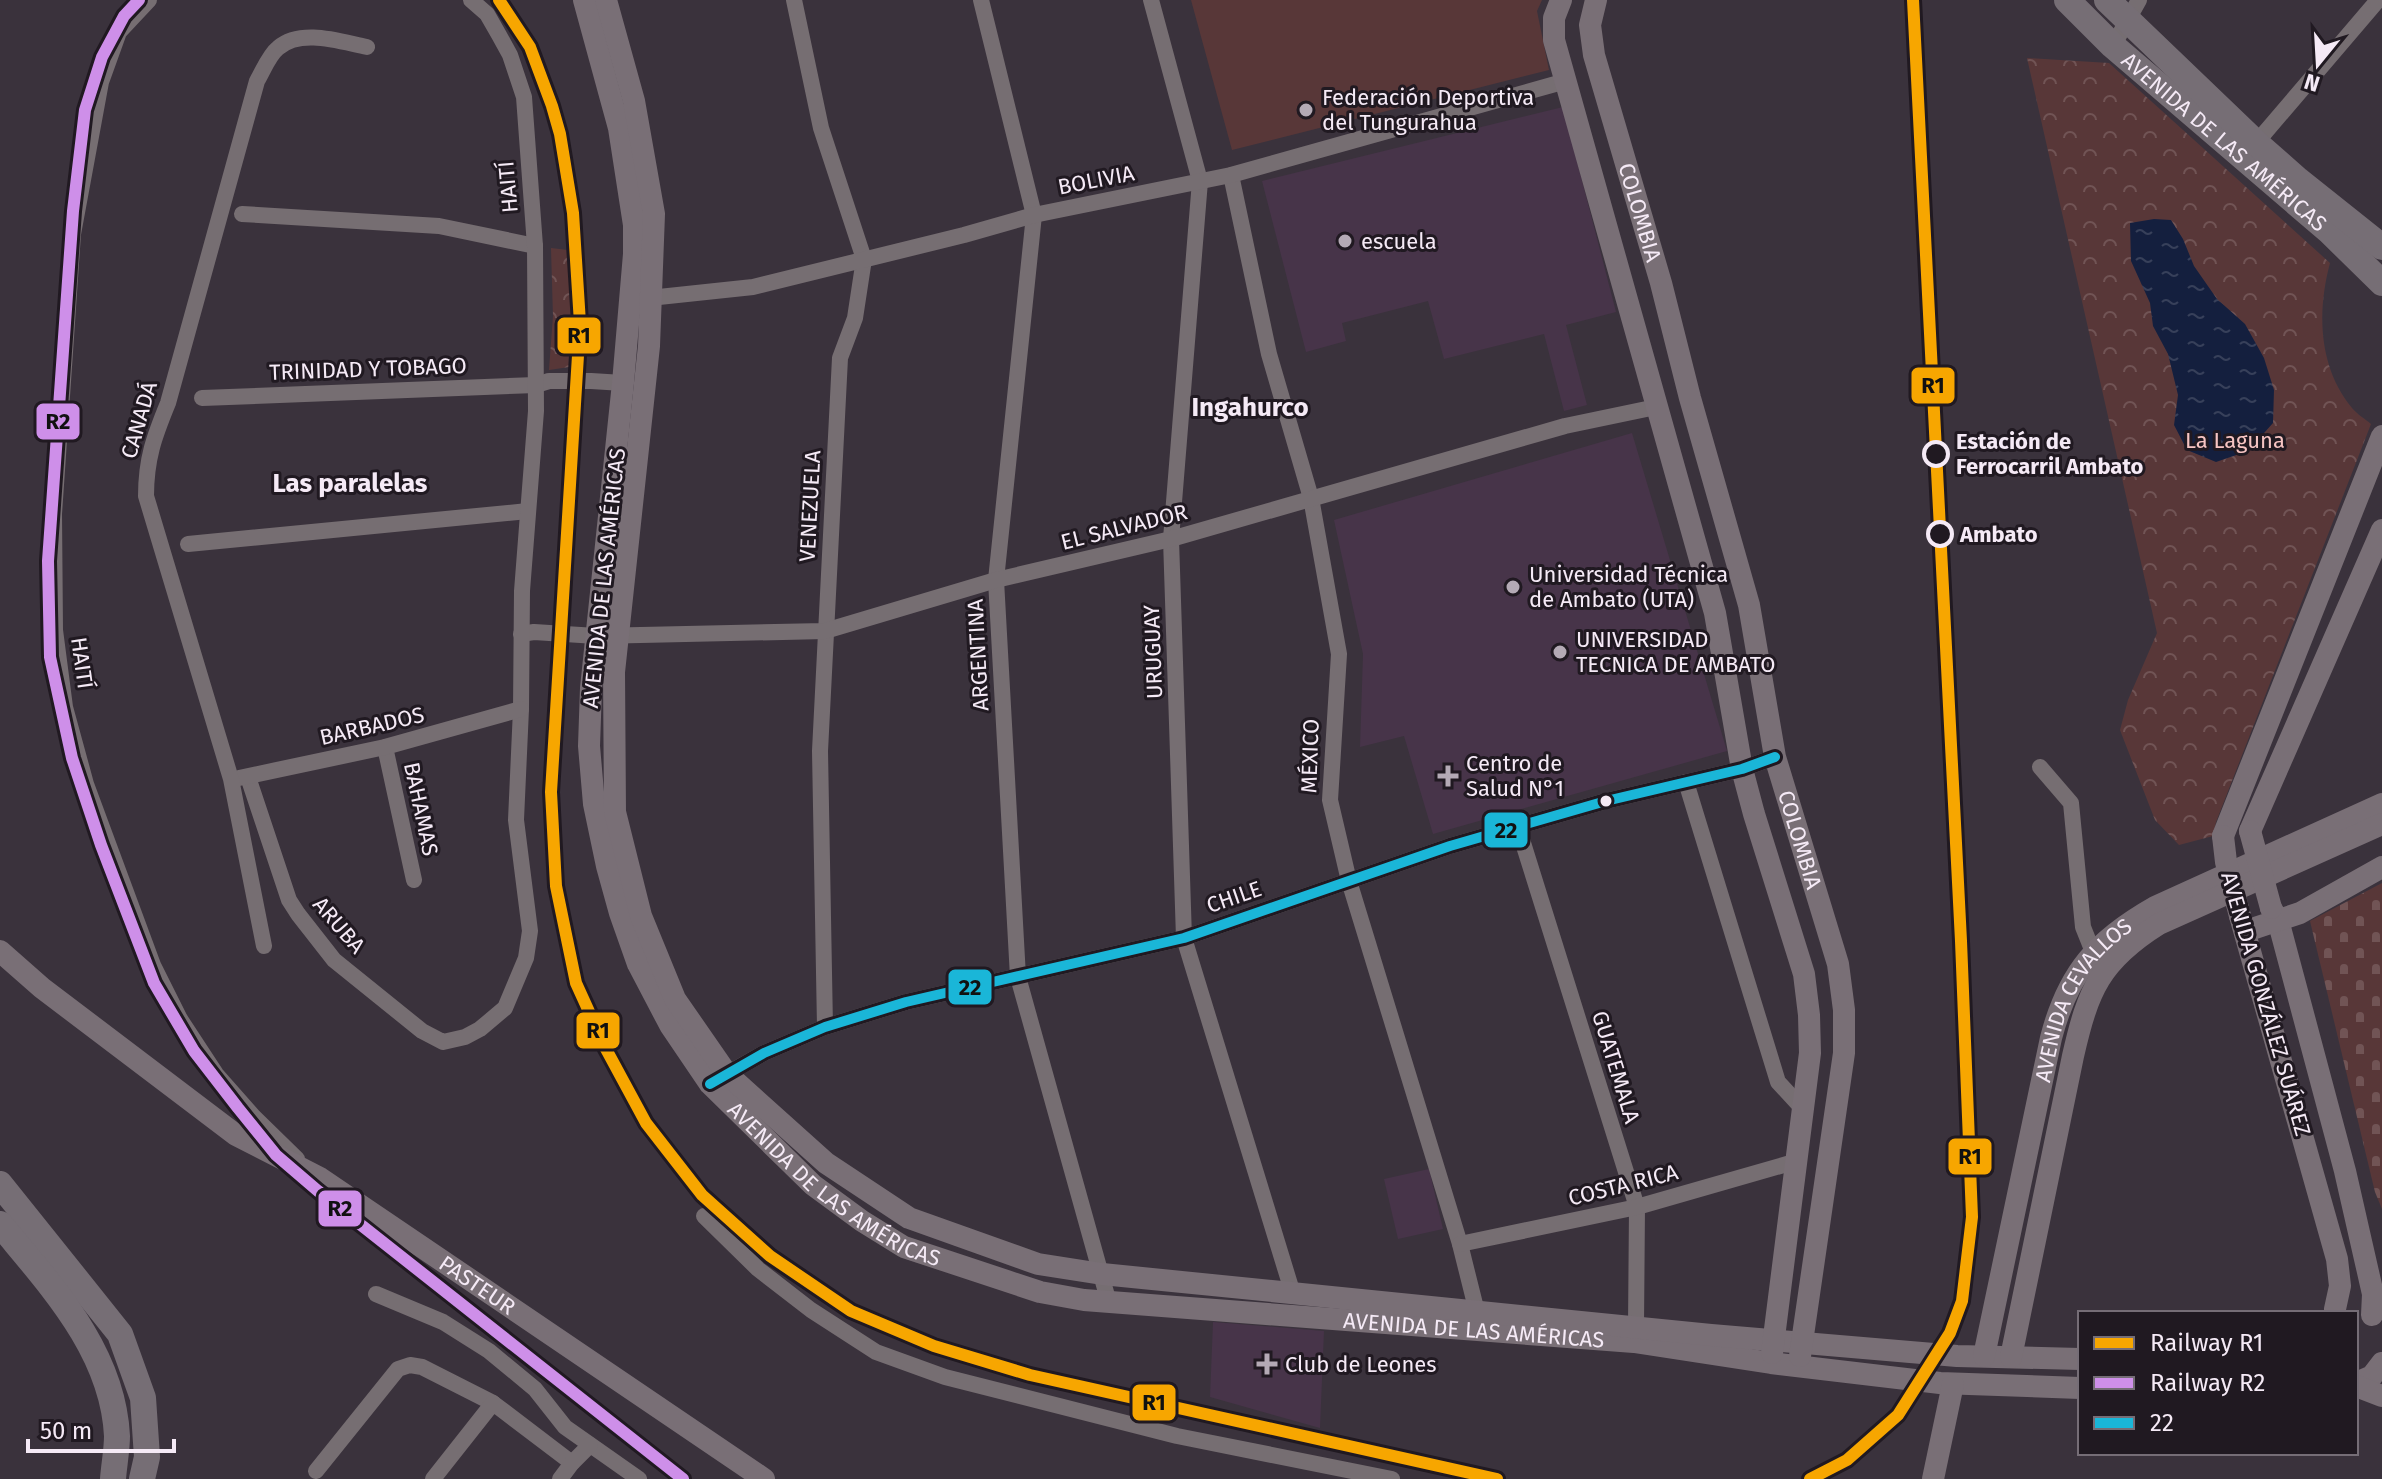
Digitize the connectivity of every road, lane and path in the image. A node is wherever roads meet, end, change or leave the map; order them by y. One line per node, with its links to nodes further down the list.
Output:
1 (149, 0): 71 (street, HAITÍ)
2 (471, 0): 22 (street, HAITÍ)
3 (584, 0): 26 (main road, AVENIDA DE LAS AMÉRICAS)
4 (606, 0): 26 (main road, AVENIDA DE LAS AMÉRICAS)
5 (794, 0): 24 (street, VENEZUELA)
6 (981, 0): 21 (street, ARGENTINA)
7 (1151, 0): 19 (street, URUGUAY)
8 (1561, 0): 16 (main road, COLOMBIA)
9 (1596, 0): 43 (main road, COLOMBIA)
10 (2067, 0): 14 (main road, AVENIDA DE LAS AMÉRICAS)
11 (2107, 0): 13 (main road, AVENIDA DE LAS AMÉRICAS)
12 (2378, 0): 17 (street)
13 (2134, 11): 14 (street); 17 (main road, AVENIDA DE LAS AMÉRICAS)
14 (2113, 46): 25 (main road, AVENIDA DE LAS AMÉRICAS)
15 (367, 47): 46 (street, CANADÁ)
16 (1566, 81): 18 (street, BOLIVIA); 30 (main road, COLOMBIA)
17 (2256, 143): 23 (main road, AVENIDA DE LAS AMÉRICAS)
18 (1231, 175): 19 (street, BOLIVIA); 32 (street, MÉXICO)
19 (1200, 181): 21 (street, BOLIVIA); 35 (street, URUGUAY)
20 (242, 214): 22 (street)
21 (1034, 215): 24 (street, BOLIVIA); 37 (street, ARGENTINA)
22 (535, 246): 27 (street, HAITÍ)
23 (2382, 247)
24 (864, 259): 26 (street, BOLIVIA); 38 (street, VENEZUELA)
25 (2382, 283)
26 (642, 299): 28 (main road, AVENIDA DE LAS AMÉRICAS); 40 (main road, AVENIDA DE LAS AMÉRICAS)
27 (542, 383): 28 (street, TRINIDAD Y TOBAGO); 29 (street, TRINIDAD Y TOBAGO); 33 (street, HAITÍ)
28 (623, 383): 40 (main road, AVENIDA DE LAS AMÉRICAS)
29 (202, 398)
30 (1656, 407): 32 (street, EL SALVADOR); 45 (main road, COLOMBIA)
31 (2382, 436): 48 (main road, AVENIDA GONZÁLEZ SUÁREZ)
32 (1311, 498): 35 (street, EL SALVADOR); 55 (street, MÉXICO)
33 (528, 511): 36 (street); 39 (street)
34 (2382, 530): 49 (main road, AVENIDA GONZÁLEZ SUÁREZ)
35 (1171, 539): 37 (street, EL SALVADOR); 58 (street, URUGUAY)
36 (188, 544)
37 (996, 580): 38 (street, EL SALVADOR); 62 (street, ARGENTINA)
38 (825, 631): 40 (street, EL SALVADOR); 63 (street, VENEZUELA)
39 (527, 633): 40 (street, EL SALVADOR); 41 (street)
40 (607, 636): 64 (main road, AVENIDA DE LAS AMÉRICAS)
41 (521, 709): 42 (street, BARBADOS); 46 (street, ARUBA)
42 (385, 747): 46 (street, BARBADOS); 54 (street, BAHAMAS)
43 (1775, 757): 45 (street, CHILE); 89 (main road, COLOMBIA)
44 (2040, 767): 61 (street)
45 (1742, 769): 47 (street, CHILE); 67 (main road, COLOMBIA)
46 (240, 778): 59 (street, CANADÁ)
47 (1686, 782): 52 (street, CHILE); 67 (street)
48 (2237, 798): 49 (main road); 57 (main road, AVENIDA GONZÁLEZ SUÁREZ, bridge)
49 (2262, 804): 56 (main road, AVENIDA GONZÁLEZ SUÁREZ, bridge)
50 (2382, 804): 61 (main road, AVENIDA CEVALLOS)
51 (2382, 824): 66 (main road, AVENIDA CEVALLOS)
52 (1518, 827): 55 (street, CHILE); 73 (street, GUATEMALA)
53 (2382, 867): 56 (main road)
54 (414, 880)
55 (1349, 881): 58 (street, CHILE); 78 (street, MÉXICO)
56 (2274, 914): 57 (main road); 68 (main road, AVENIDA GONZÁLEZ SUÁREZ)
57 (2243, 923): 69 (main road, AVENIDA GONZÁLEZ SUÁREZ)
58 (1184, 938): 62 (street, CHILE); 81 (street, URUGUAY)
59 (264, 946)
60 (0, 951): 71 (main road, PASTEUR)
61 (2093, 952): 65 (main road, AVENIDA CEVALLOS)
62 (1018, 977): 63 (street, CHILE); 79 (street, ARGENTINA)
63 (825, 1027): 64 (street, CHILE)
64 (718, 1079): 79 (main road, AVENIDA DE LAS AMÉRICAS); 82 (main road, AVENIDA DE LAS AMÉRICAS)
65 (2040, 1093): 66 (main road); 76 (main road, AVENIDA CEVALLOS)
66 (2064, 1097): 77 (main road, AVENIDA CEVALLOS)
67 (1802, 1108): 70 (main road, COLOMBIA)
68 (2338, 1145): 69 (main road); 87 (main road, AVENIDA GONZÁLEZ SUÁREZ)
69 (2308, 1153): 83 (main road, AVENIDA GONZÁLEZ SUÁREZ)
70 (1794, 1162): 73 (street, COSTA RICA); 90 (main road, COLOMBIA)
71 (320, 1178): 110 (main road, PASTEUR)
72 (0, 1184): 106 (main road)
73 (1637, 1207): 78 (street, COSTA RICA); 88 (street, GUATEMALA)
74 (704, 1216): 111 (street)
75 (0, 1224): 105 (main road)
76 (2012, 1226): 77 (main road); 91 (main road, AVENIDA CEVALLOS)
77 (2037, 1230): 92 (main road, AVENIDA CEVALLOS)
78 (1460, 1244): 86 (street, MÉXICO)
79 (1102, 1274): 81 (main road, AVENIDA DE LAS AMÉRICAS); 82 (street, ARGENTINA)
80 (376, 1294): 102 (street)
81 (1293, 1294): 86 (main road, AVENIDA DE LAS AMÉRICAS)
82 (1109, 1303): 86 (main road, AVENIDA DE LAS AMÉRICAS)
83 (2331, 1311): 84 (main road, AVENIDA GONZÁLEZ SUÁREZ)
84 (2355, 1311)
85 (2358, 1312): 87 (main road, AVENIDA GONZÁLEZ SUÁREZ)
86 (1479, 1321): 88 (main road, AVENIDA DE LAS AMÉRICAS); 90 (main road, AVENIDA DE LAS AMÉRICAS)
87 (2379, 1324)
88 (1636, 1326): 90 (main road, AVENIDA DE LAS AMÉRICAS)
89 (1803, 1342): 90 (main road, AVENIDA DE LAS AMÉRICAS); 91 (main road, AVENIDA DE LAS AMÉRICAS); 95 (main road, COLOMBIA)
90 (1772, 1352): 95 (main road, AVENIDA DE LAS AMÉRICAS)
91 (1984, 1356): 92 (main road, AVENIDA DE LAS AMÉRICAS)
92 (2011, 1357): 93 (main road, AVENIDA DE LAS AMÉRICAS)
93 (2078, 1359)
94 (2382, 1363): 97 (main road)
95 (1799, 1365): 96 (main road, AVENIDA DE LAS AMÉRICAS)
96 (1944, 1383): 99 (main road, AVENIDA DE LAS AMÉRICAS); 112 (main road)
97 (2358, 1383)
98 (2358, 1385): 100 (main road)
99 (2078, 1388)
100 (2382, 1396)
101 (493, 1403): 103 (street); 104 (street); 107 (street)
102 (590, 1445): 103 (street); 109 (street)
103 (572, 1463): 108 (street)
104 (316, 1471)
105 (113, 1479)
106 (142, 1479)
107 (433, 1479)
108 (560, 1479)
109 (639, 1479)
110 (764, 1479)
111 (1392, 1479)
112 (1933, 1479)

